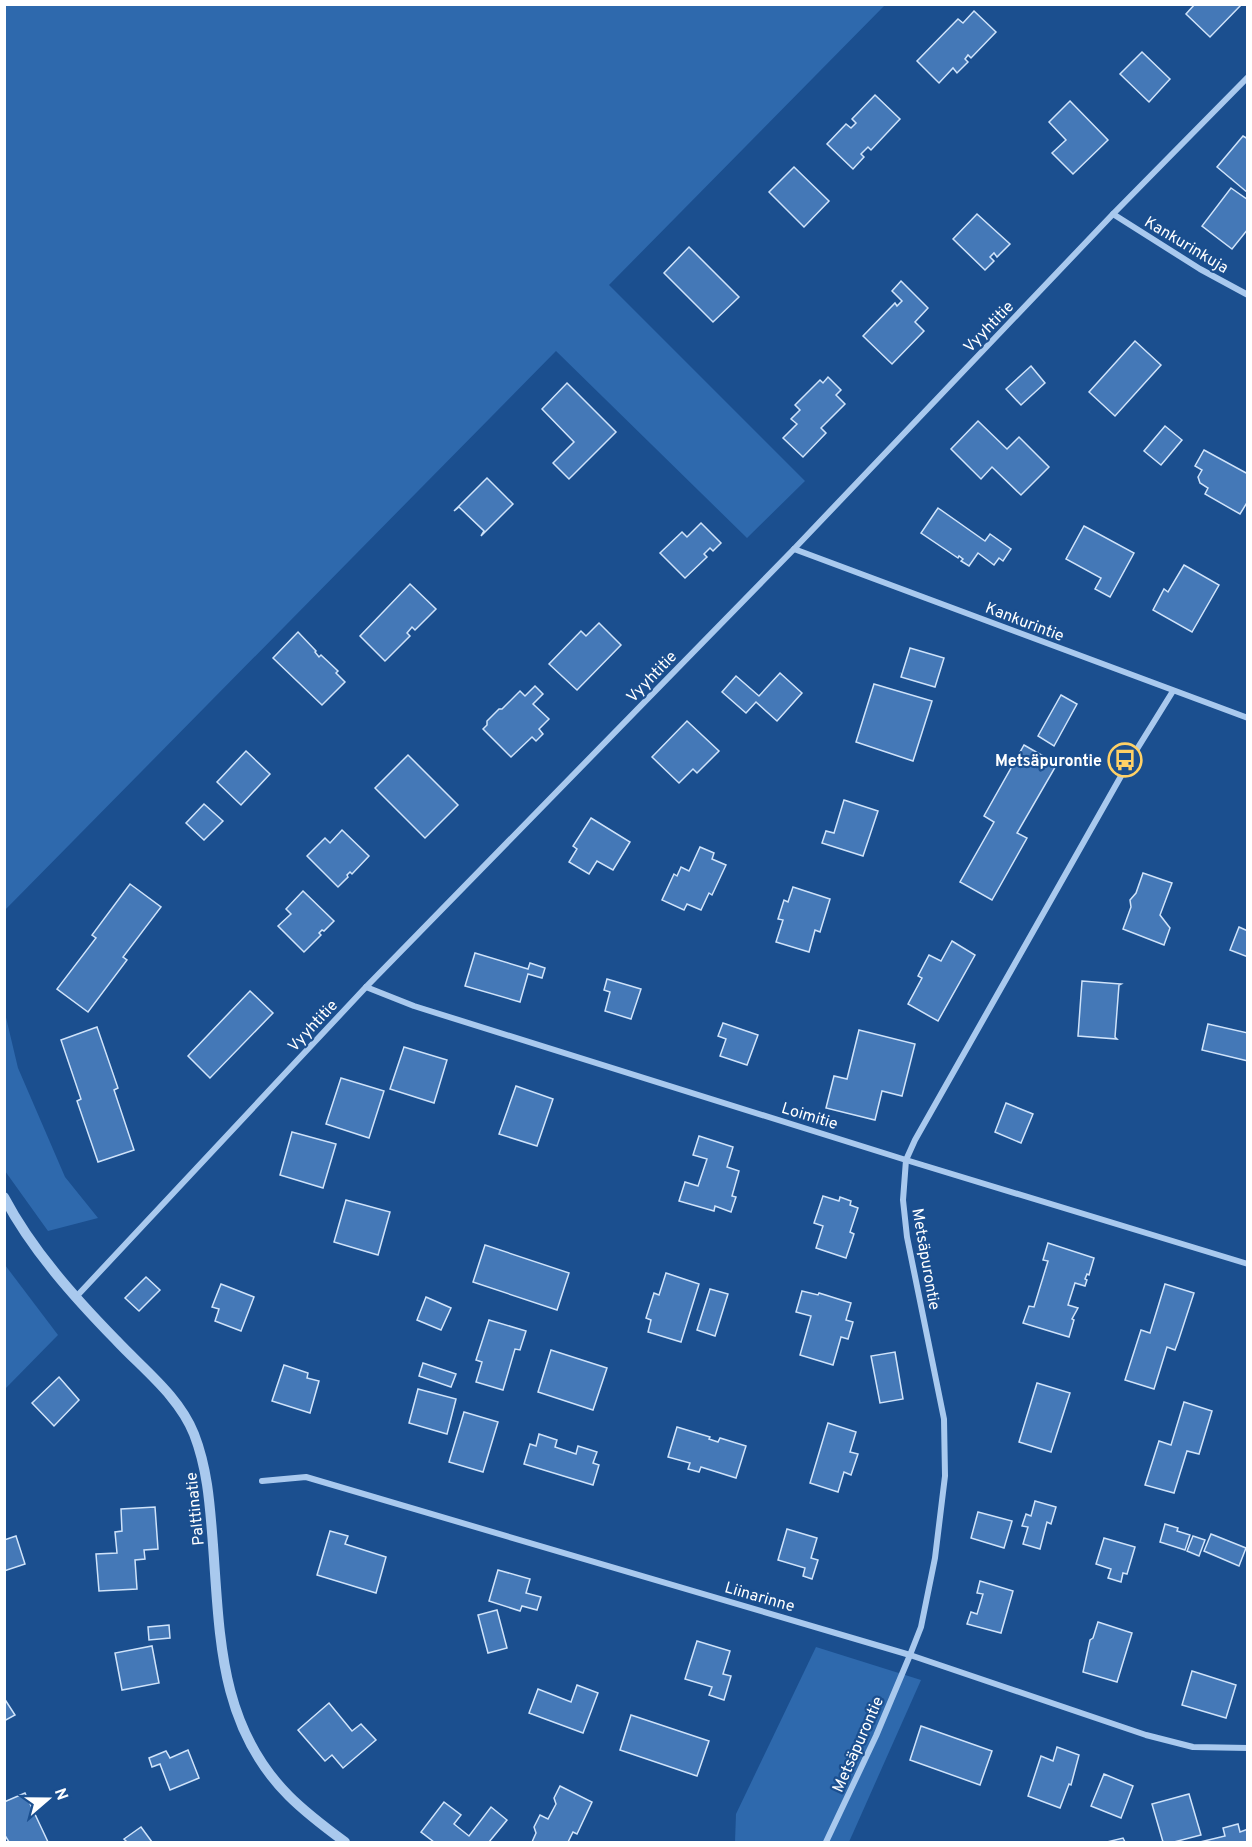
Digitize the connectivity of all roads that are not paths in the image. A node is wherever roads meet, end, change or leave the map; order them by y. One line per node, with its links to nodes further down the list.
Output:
1 (1248, 77): 2 (street, Vyyhtitie)
2 (1113, 214): 3 (street, Kankurinkuja); 4 (street, Vyyhtitie)
3 (1248, 295)
4 (794, 549): 5 (street, Kankurintie); 7 (street, Vyyhtitie)
5 (1173, 691): 6 (street, Kankurintie); 8 (street, Metsäpurontie)
6 (1248, 718)
7 (366, 987): 8 (street, Loimitie); 11 (street, Vyyhtitie)
8 (906, 1160): 10 (street, Loimitie); 13 (street, Metsäpurontie)
9 (4, 1197): 11 (street, Palttinatie)
10 (1248, 1264)
11 (76, 1297): 15 (street, Palttinatie)
12 (262, 1481): 13 (street, Liinarinne)
13 (910, 1655): 14 (street, Liinarinne); 16 (street, Metsäpurontie)
14 (1248, 1748)
15 (345, 1842)
16 (826, 1842)

